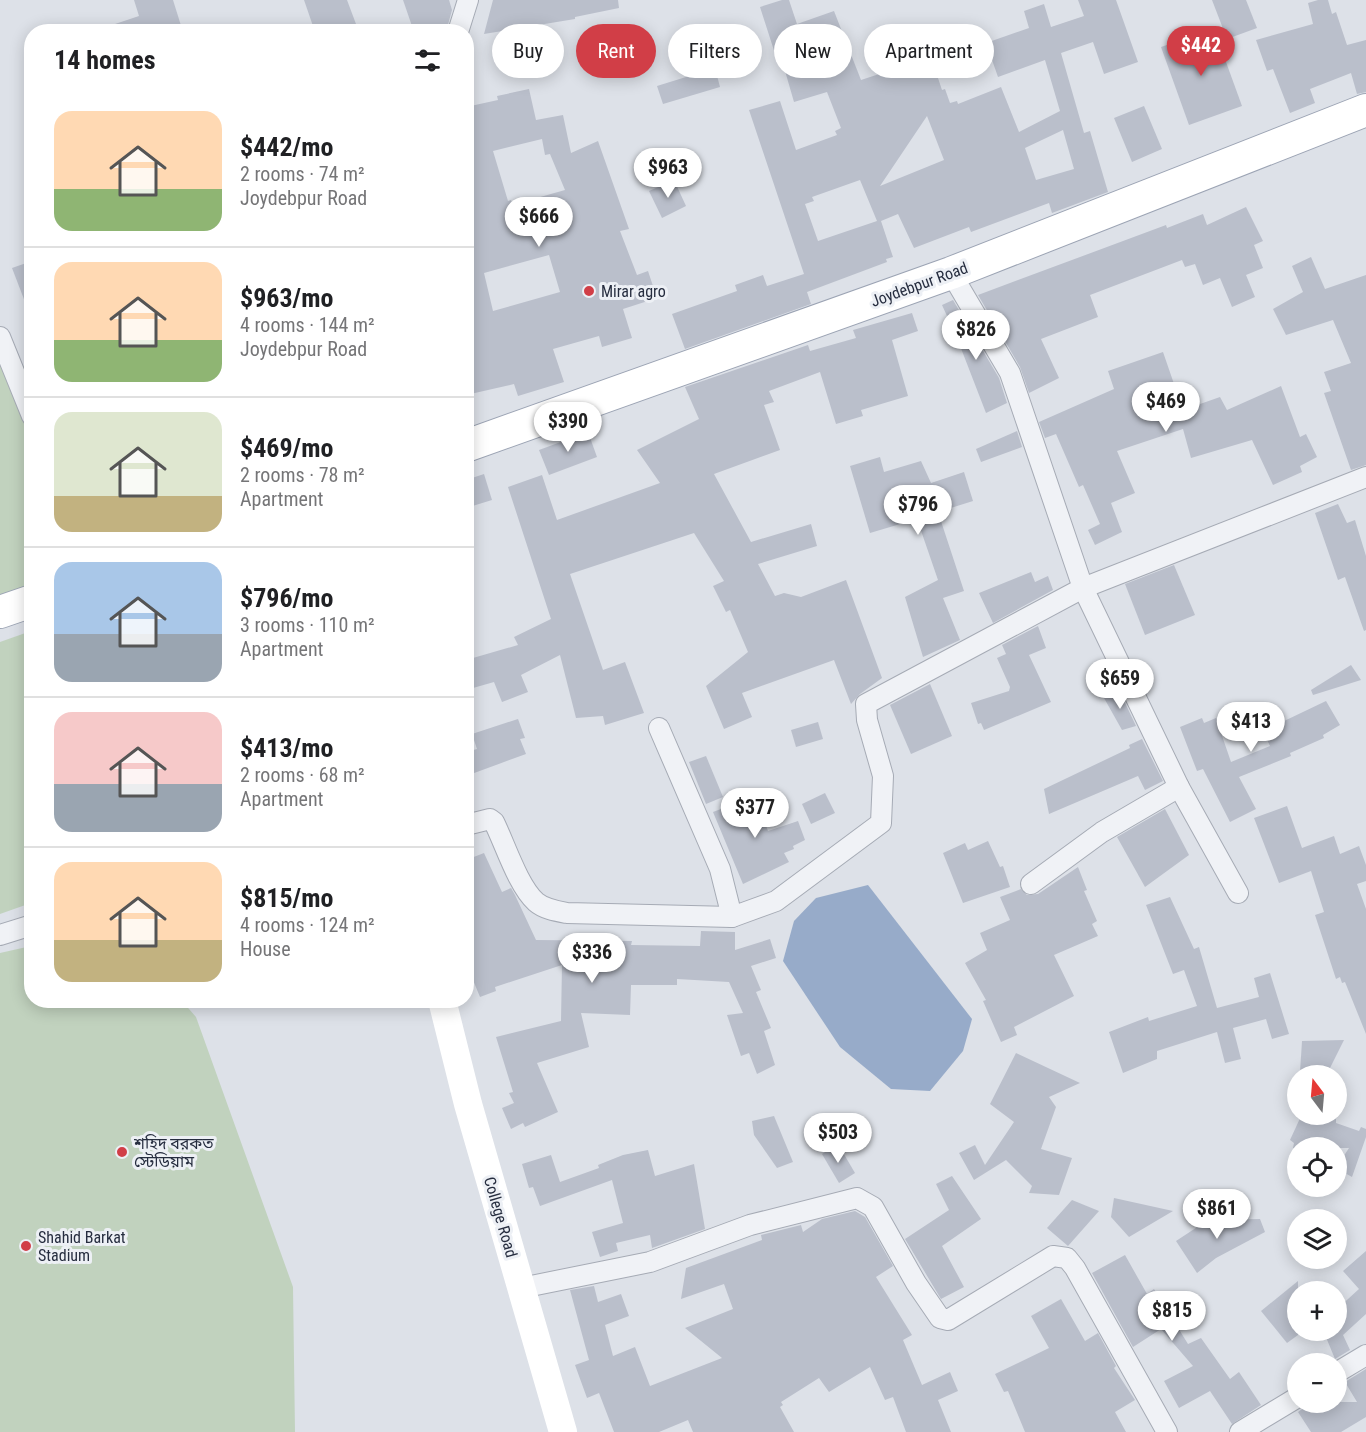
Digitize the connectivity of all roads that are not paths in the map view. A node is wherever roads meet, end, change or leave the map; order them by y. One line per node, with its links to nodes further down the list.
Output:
1 (468, 0): 2 (street)
2 (460, 24)
3 (1366, 110): 4 (main road, Joydebpur Road)
4 (951, 273): 7 (main road, Joydebpur Road); 9 (street)
5 (0, 337): 6 (street)
6 (24, 396)
7 (474, 443)
8 (1366, 477): 9 (street)
9 (1083, 588): 13 (street); 17 (street)
10 (24, 603): 11 (main road)
11 (0, 612)
12 (659, 728): 17 (street)
13 (1179, 787): 15 (street); 16 (street)
14 (474, 823): 17 (street)
15 (1031, 884)
16 (1238, 893)
17 (732, 917)
18 (24, 928): 19 (street)
19 (0, 935)
20 (444, 1008): 21 (main road, College Road)
21 (521, 1288): 25 (main road, College Road); 26 (street)
22 (1366, 1355): 23 (street)
23 (1347, 1366)
24 (1287, 1404): 27 (street)
25 (563, 1432)
26 (1167, 1432)
27 (1240, 1432)

